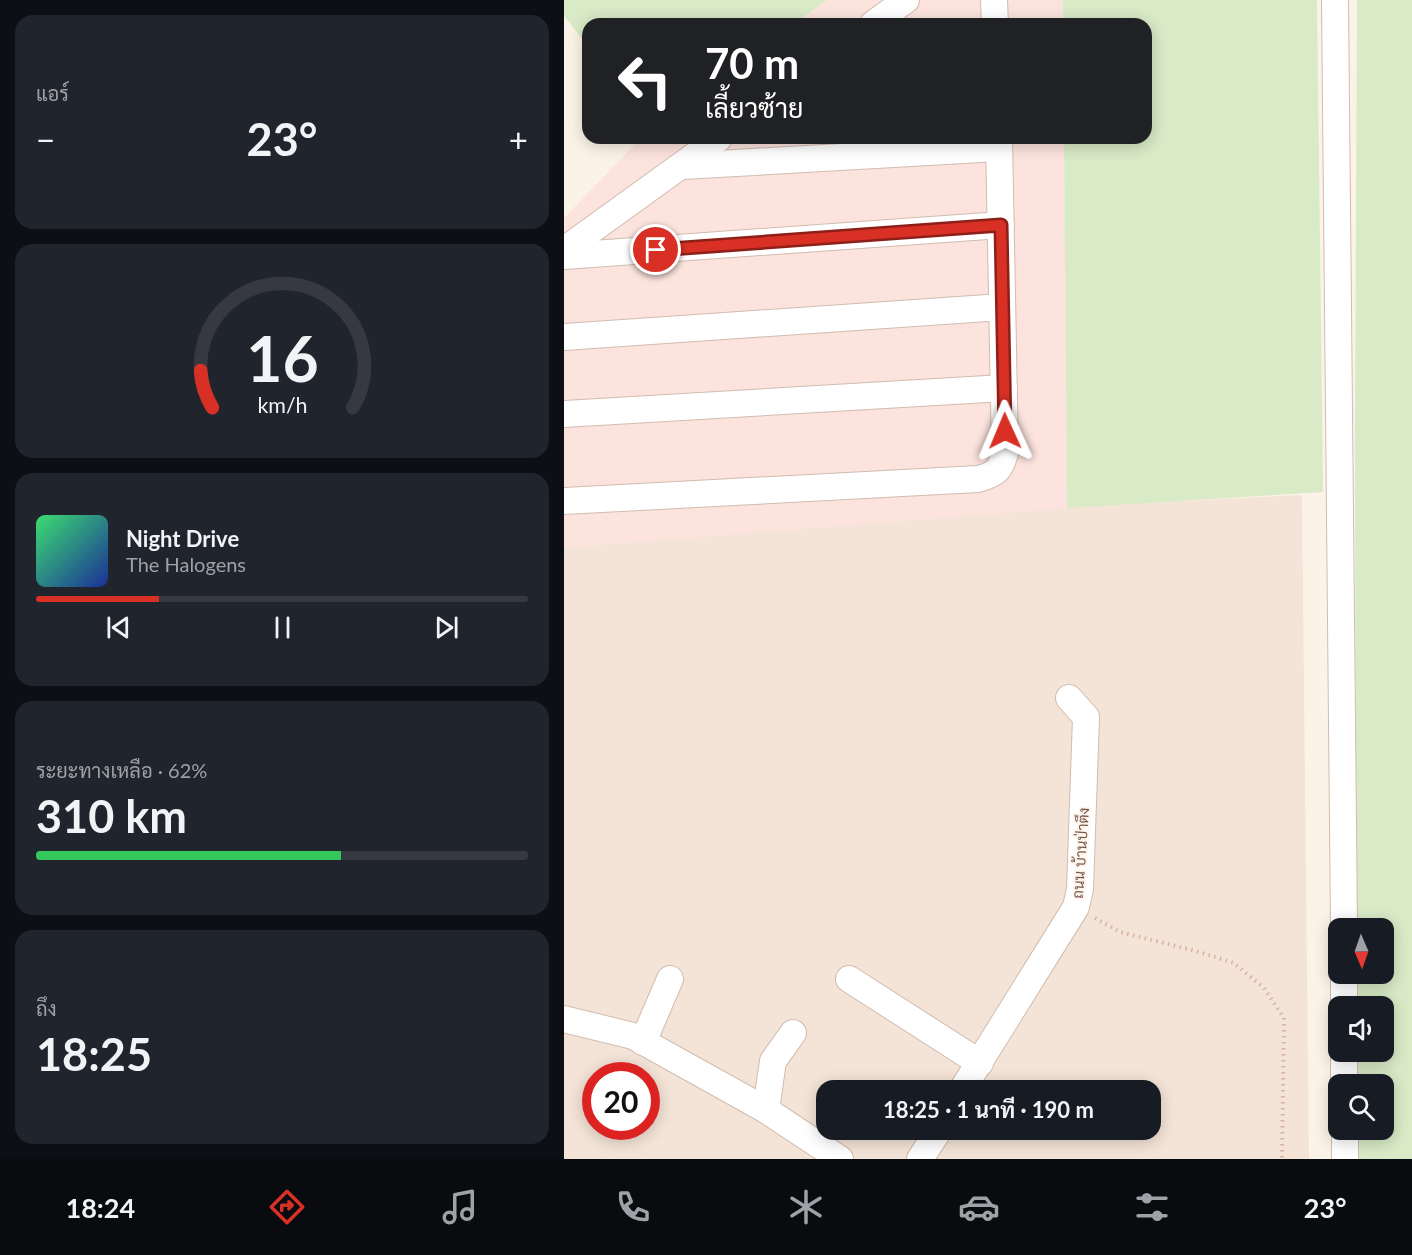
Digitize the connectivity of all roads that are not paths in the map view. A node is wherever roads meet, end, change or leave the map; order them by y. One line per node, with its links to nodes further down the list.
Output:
1 (906, 0): 4 (street)
2 (994, 0): 5 (street)
3 (1335, 0): 19 (street)
4 (881, 18)
5 (995, 18)
6 (711, 144): 9 (street)
7 (985, 144): 9 (street)
8 (999, 144): 10 (street)
9 (682, 165): 11 (street)
10 (1001, 225): 12 (street); 13 (street)
11 (564, 250)
12 (564, 256)
13 (1002, 307): 14 (street); 15 (street)
14 (564, 337)
15 (1004, 388): 16 (street); 17 (street)
16 (564, 414)
17 (564, 501)
18 (1069, 698): 25 (street, ถนน บ้านป่าตึง)
19 (1344, 918)
20 (669, 979): 24 (street)
21 (849, 979): 25 (street)
22 (564, 1019): 24 (street)
23 (793, 1033): 27 (street)
24 (638, 1039): 27 (street)
25 (980, 1062): 26 (street, ถนน บ้านป่าตึง)
26 (968, 1080)
27 (766, 1110): 30 (street)
28 (932, 1140): 31 (street)
29 (1345, 1140): 32 (street)
30 (840, 1159)
31 (920, 1159)
32 (1345, 1159)

